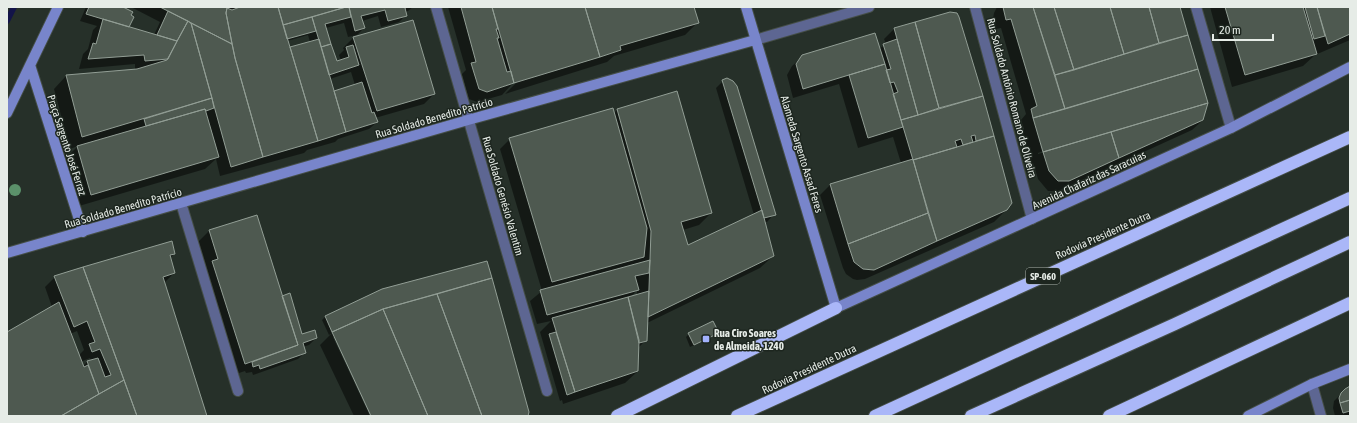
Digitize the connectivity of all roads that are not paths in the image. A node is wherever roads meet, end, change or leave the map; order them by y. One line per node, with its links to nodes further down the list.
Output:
1 (58, 7): 8 (street)
2 (436, 7): 11 (street, Rua Soldado Genésio Valentim)
3 (746, 7): 7 (street, Alameda Sargento Assad Feres)
4 (869, 7): 7 (street, Rua Soldado Benedito Patrício)
5 (975, 7): 16 (street, Rua Soldado Antônio Romano de Oliveira)
6 (1196, 7): 12 (street)
7 (755, 40): 11 (street, Rua Soldado Benedito Patrício); 21 (street, Alameda Sargento Assad Feres)
8 (30, 65): 10 (street); 17 (street, Praça Sargento José Ferraz)
9 (1350, 67): 12 (street, Avenida Chafariz das Saracuias)
10 (7, 113)
11 (468, 120): 15 (street, Rua Soldado Benedito Patrício); 25 (street, Rua Soldado Genésio Valentim)
12 (1231, 128): 16 (street, Avenida Chafariz das Saracuias)
13 (1350, 137): 27 (highway, Rodovia Presidente Dutra / SP-060)
14 (1350, 198): 28 (highway)
15 (182, 203): 17 (street, Rua Soldado Benedito Patrício); 24 (street)
16 (1032, 219): 21 (street, Avenida Chafariz das Saracuias)
17 (82, 232): 19 (street, Rua Soldado Benedito Patrício)
18 (1350, 242): 29 (highway)
19 (7, 253)
20 (1350, 303): 30 (highway)
21 (836, 308): 26 (highway)
22 (1350, 368): 23 (street)
23 (1312, 384): 31 (street); 32 (street)
24 (238, 391)
25 (547, 391)
26 (617, 416)
27 (737, 416)
28 (875, 416)
29 (971, 416)
30 (1109, 416)
31 (1248, 416)
32 (1320, 416)

